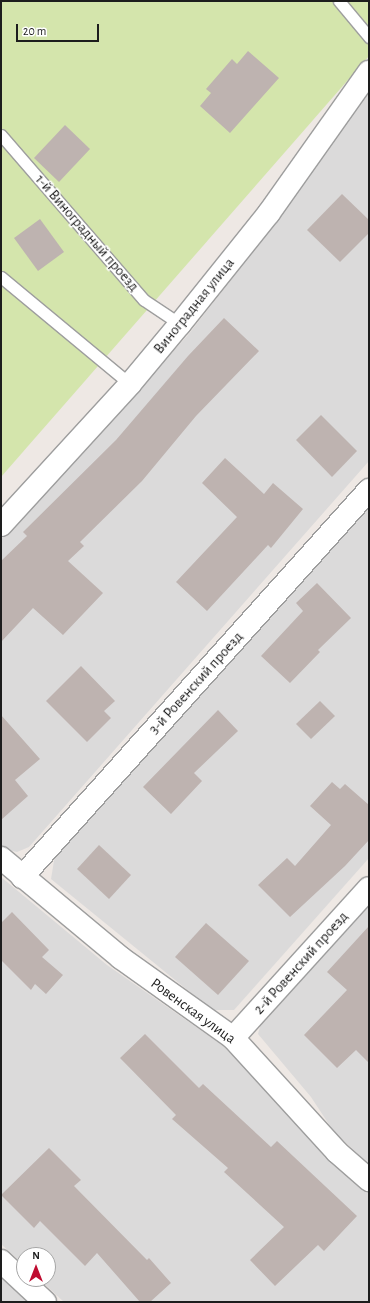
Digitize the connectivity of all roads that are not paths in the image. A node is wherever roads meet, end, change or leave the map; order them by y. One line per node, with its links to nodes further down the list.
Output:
1 (339, 1): 2 (lane)
2 (369, 37)
3 (369, 72): 6 (street, Виноградная улица)
4 (1, 135): 6 (lane, 1-й Виноградный проезд)
5 (1, 277): 7 (lane)
6 (180, 324): 7 (street, Виноградная улица)
7 (130, 384): 9 (street, Виноградная улица)
8 (369, 490): 11 (street, 3-й Ровенский проезд)
9 (1, 525)
10 (1, 858): 11 (street, Ровенская улица)
11 (22, 876): 13 (street, Ровенская улица)
12 (369, 888): 13 (street, 2-й Ровенский проезд)
13 (233, 1038): 14 (street, Ровенская улица)
14 (369, 1180)
15 (1, 1261): 16 (street)
16 (45, 1302)

